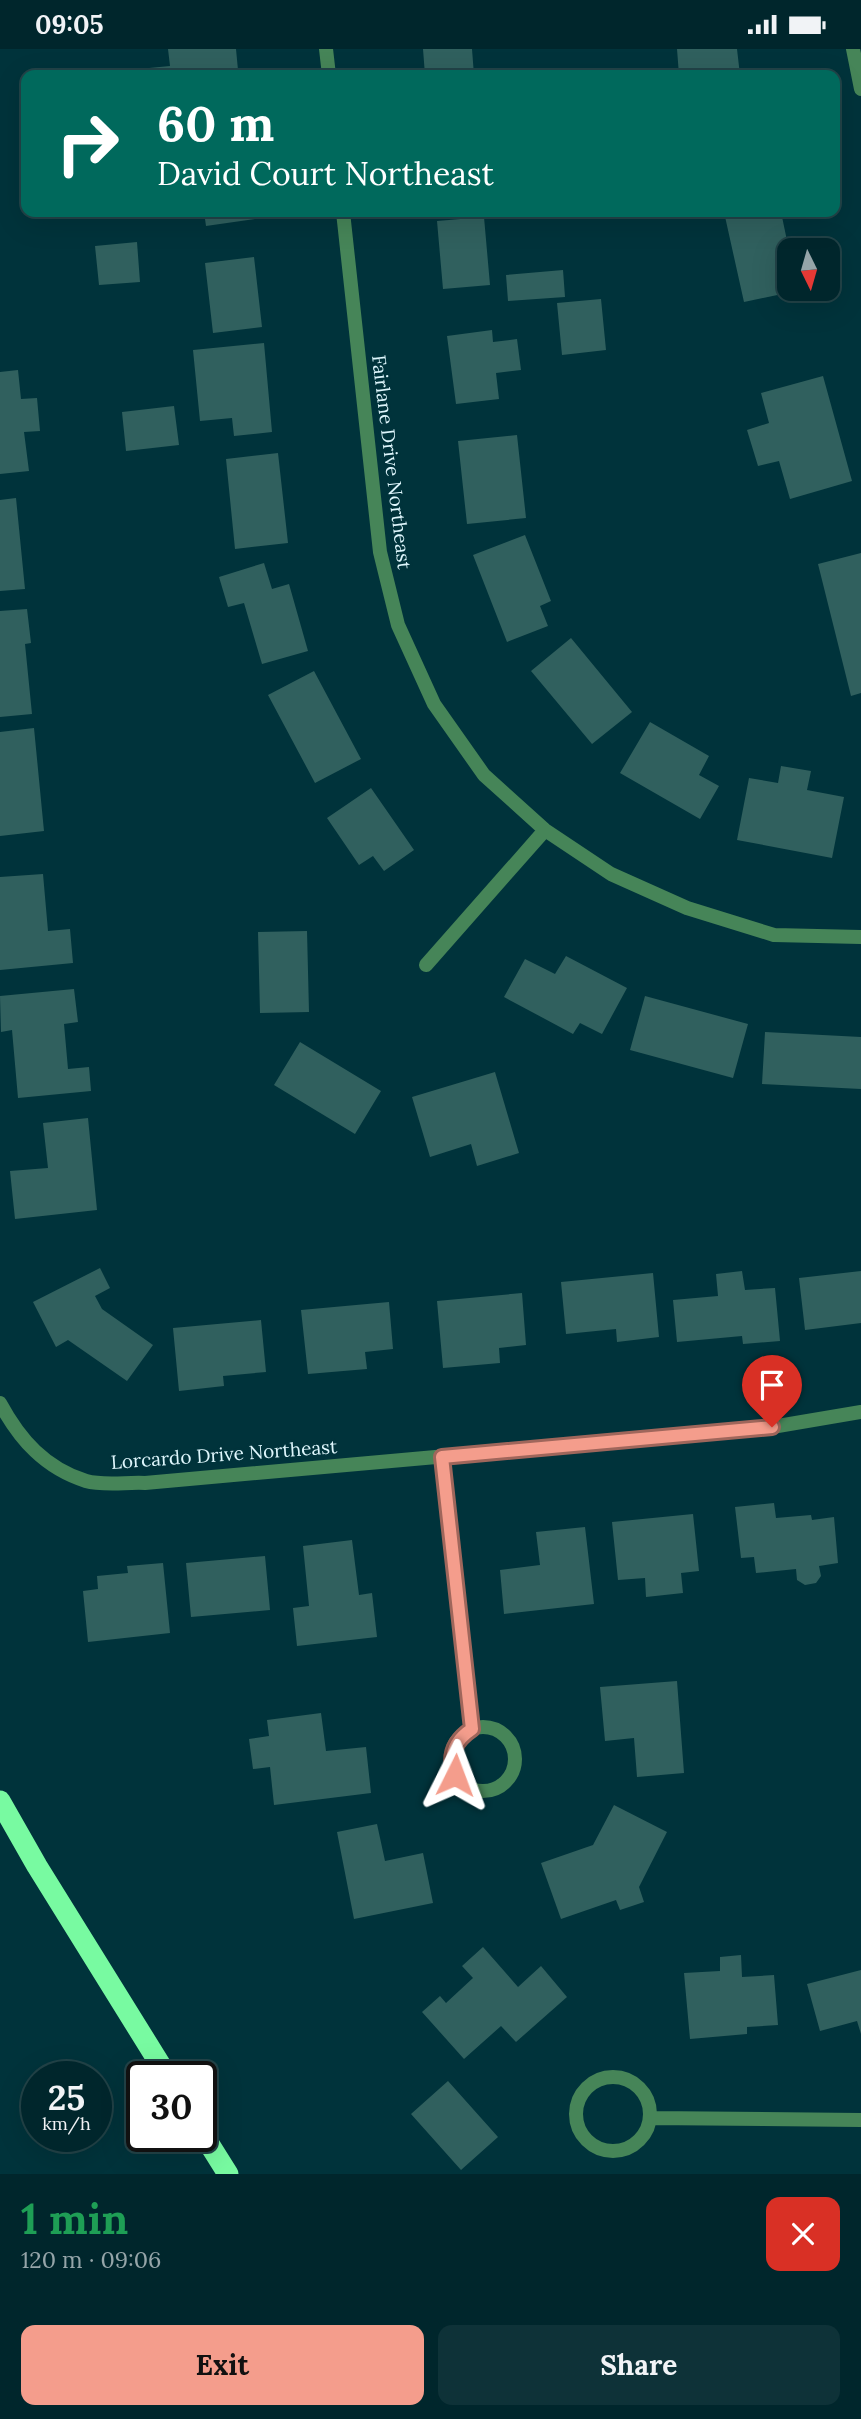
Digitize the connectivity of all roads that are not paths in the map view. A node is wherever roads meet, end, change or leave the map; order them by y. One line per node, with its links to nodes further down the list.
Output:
1 (326, 49): 3 (street)
2 (853, 49): 4 (street)
3 (328, 70)
4 (861, 89)
5 (344, 217): 6 (street, Fairlane Drive Northeast)
6 (545, 830): 7 (street, Fairlane Drive Northeast); 8 (street)
7 (861, 937)
8 (426, 965)
9 (0, 1403): 11 (street, Lorcardo Drive Northeast)
10 (861, 1412): 11 (street, Lorcardo Drive Northeast)
11 (442, 1457): 12 (street)
12 (472, 1729): 12 (street)
13 (0, 1801): 15 (highway)
14 (0, 1817): 15 (highway)
15 (37, 1866): 16 (highway)
16 (158, 2061)
17 (650, 2118): 17 (street); 18 (street)
18 (861, 2120)
19 (214, 2152): 20 (highway)
20 (228, 2174)

